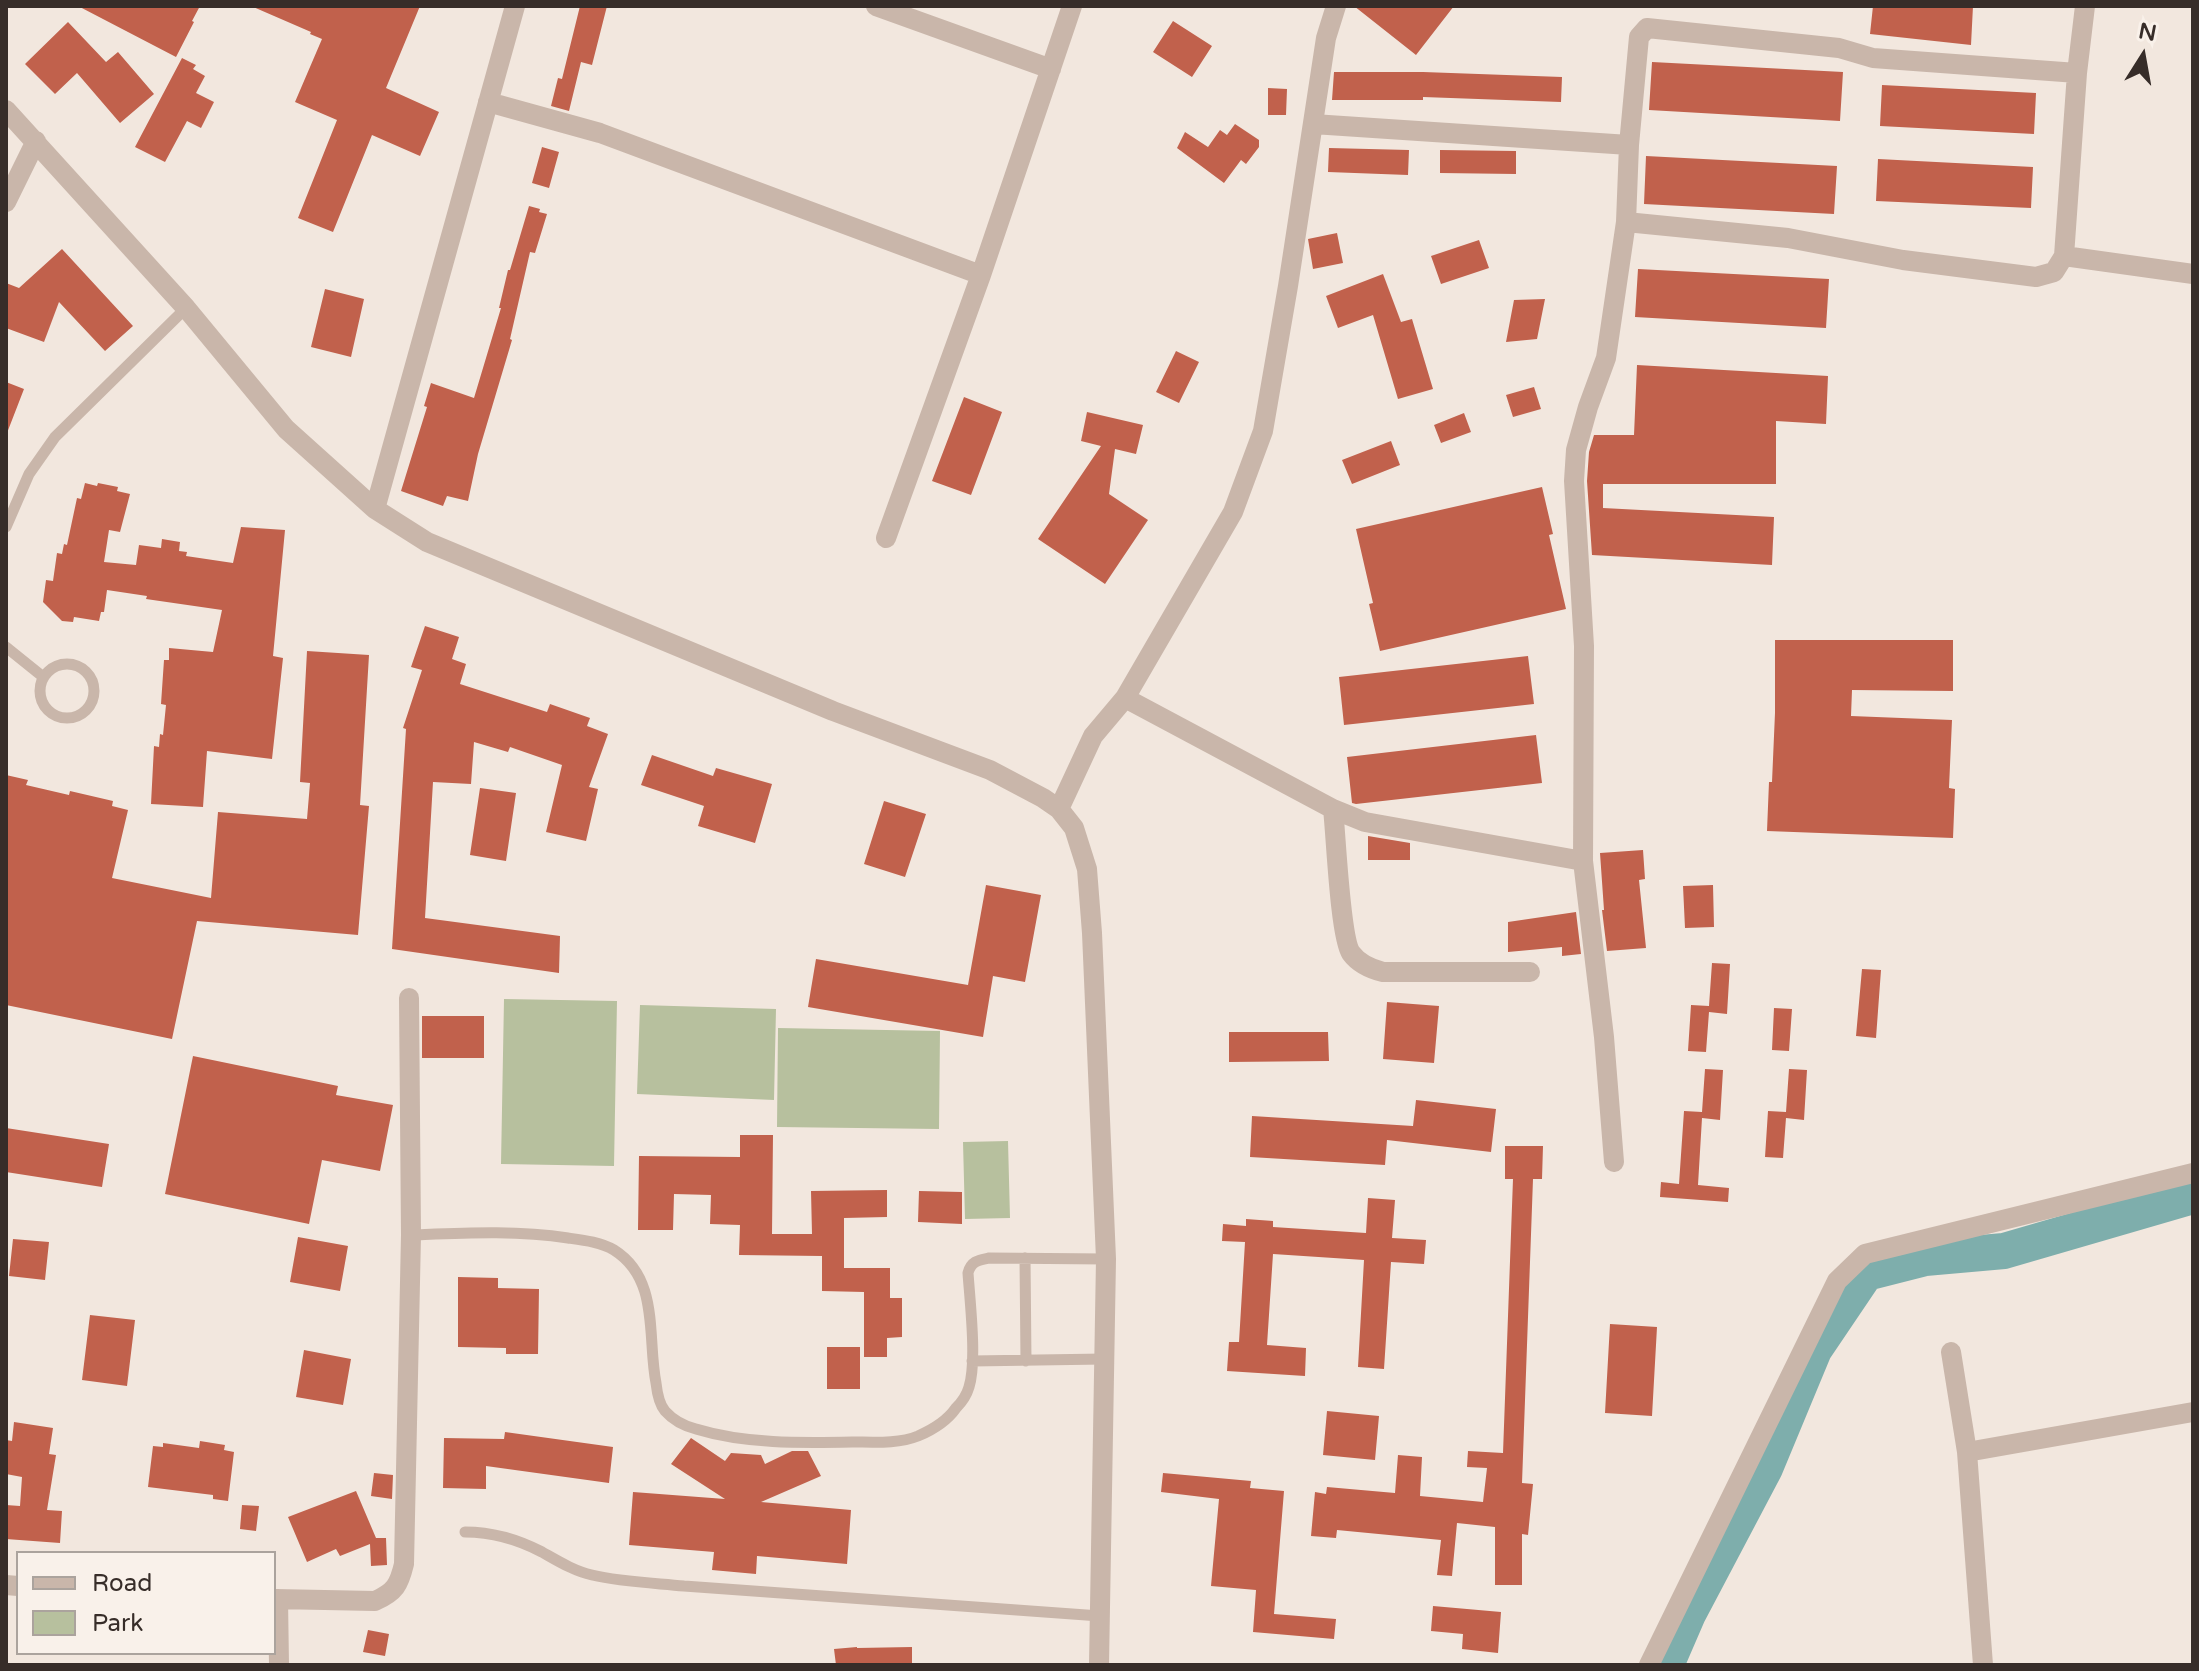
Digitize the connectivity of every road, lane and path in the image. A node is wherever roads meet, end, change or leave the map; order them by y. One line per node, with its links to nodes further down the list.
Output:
1 (515, 6): 8 (street)
2 (876, 6): 6 (street)
3 (1072, 6): 6 (street)
4 (1336, 6): 10 (street)
5 (2085, 6): 7 (street)
6 (1051, 69): 17 (street)
7 (2077, 73): 12 (street); 15 (street)
8 (488, 102): 17 (street); 19 (street)
9 (6, 110): 11 (street)
10 (1313, 124): 12 (street); 24 (street)
11 (36, 141): 13 (street); 18 (street)
12 (1629, 145): 14 (street)
13 (6, 202)
14 (1626, 222): 15 (street); 27 (street)
15 (2064, 256): 16 (street)
16 (2193, 274)
17 (981, 275): 21 (street)
18 (186, 308): 19 (street); 20 (lane)
19 (375, 509): 25 (street)
20 (6, 527)
21 (886, 538)
22 (6, 647): 23 (lane)
23 (42, 676): 23 (lane)
24 (1125, 698): 25 (street); 26 (street)
25 (1059, 809): 34 (street)
26 (1333, 809): 27 (street); 28 (street)
27 (1583, 861): 30 (street)
28 (1530, 972)
29 (409, 998): 32 (street)
30 (1614, 1162)
31 (2193, 1173): 46 (street)
32 (411, 1235): 37 (lane); 42 (street)
33 (1025, 1258): 34 (lane); 37 (lane); 38 (lane)
34 (1106, 1259): 36 (street)
35 (1951, 1352): 40 (street)
36 (1104, 1359): 38 (lane); 43 (street)
37 (972, 1361): 38 (lane)
38 (1026, 1361)
39 (2193, 1412): 40 (street)
40 (1967, 1452): 47 (street)
41 (465, 1532): 43 (lane)
42 (276, 1599): 44 (street)
43 (1100, 1616): 45 (street)
44 (279, 1665)
45 (1099, 1665)
46 (1649, 1665)
47 (1983, 1665)

